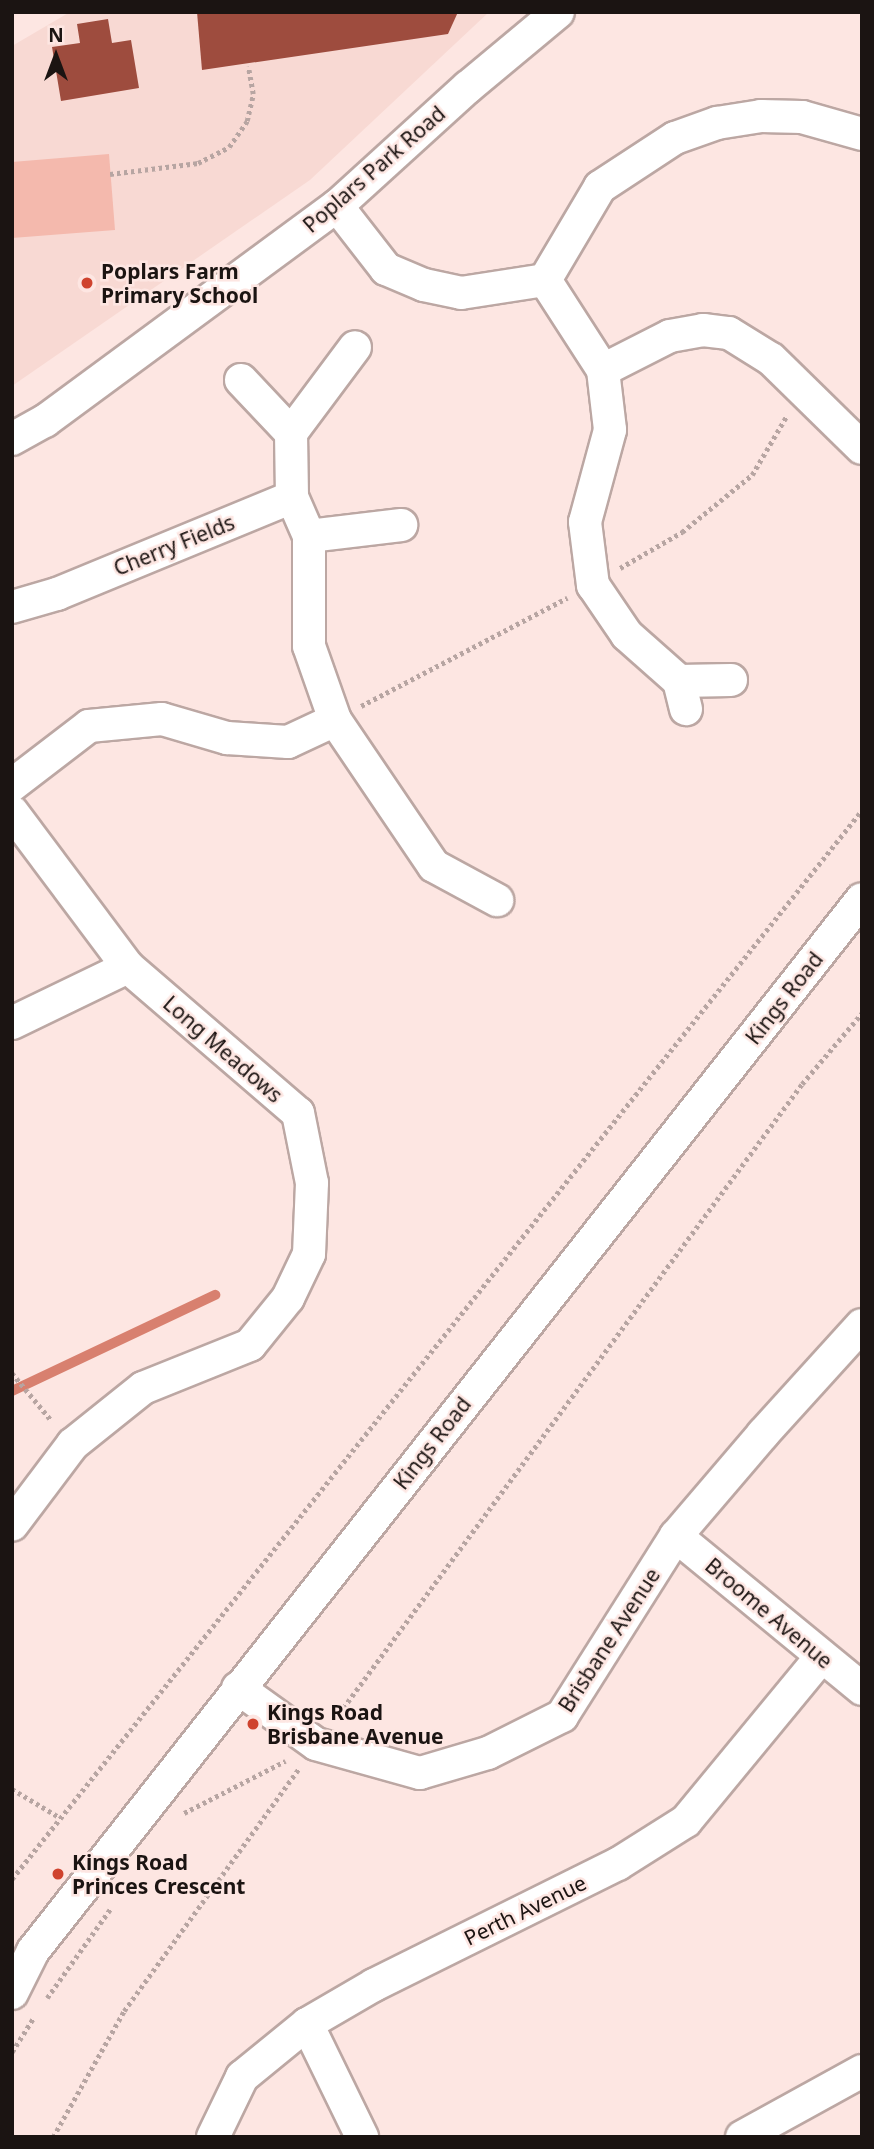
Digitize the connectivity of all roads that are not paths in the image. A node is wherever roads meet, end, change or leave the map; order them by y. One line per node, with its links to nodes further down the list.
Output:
1 (558, 12): 3 (street, Poplars Park Road)
2 (862, 134): 4 (street)
3 (337, 206): 4 (street); 9 (street, Poplars Park Road)
4 (545, 280): 6 (street)
5 (355, 347): 8 (street)
6 (603, 370): 10 (street); 15 (street)
7 (241, 380): 8 (street)
8 (291, 433): 11 (street)
9 (12, 439)
10 (862, 448)
11 (292, 497): 13 (street); 14 (street, Cherry Fields)
12 (401, 525): 13 (street)
13 (309, 536): 16 (street)
14 (12, 607)
15 (731, 680)
16 (335, 720): 17 (street); 20 (street)
17 (12, 785)
18 (12, 812): 21 (street, Long Meadows)
19 (862, 899): 27 (street, Kings Road)
20 (496, 900)
21 (128, 967): 22 (street); 24 (street, Long Meadows)
22 (12, 1023)
23 (862, 1325): 25 (street, Brisbane Avenue)
24 (12, 1525)
25 (676, 1536): 26 (street, Broome Avenue); 27 (street, Brisbane Avenue)
26 (821, 1657): 28 (street, Broome Avenue); 31 (street, Perth Avenue)
27 (238, 1688): 29 (street, Kings Road)
28 (862, 1689)
29 (23, 1951): 30 (street, Kings Road)
30 (12, 1993)
31 (307, 2024): 33 (street, Perth Avenue); 34 (street)
32 (862, 2071): 35 (street)
33 (213, 2137)
34 (362, 2137)
35 (742, 2137)

